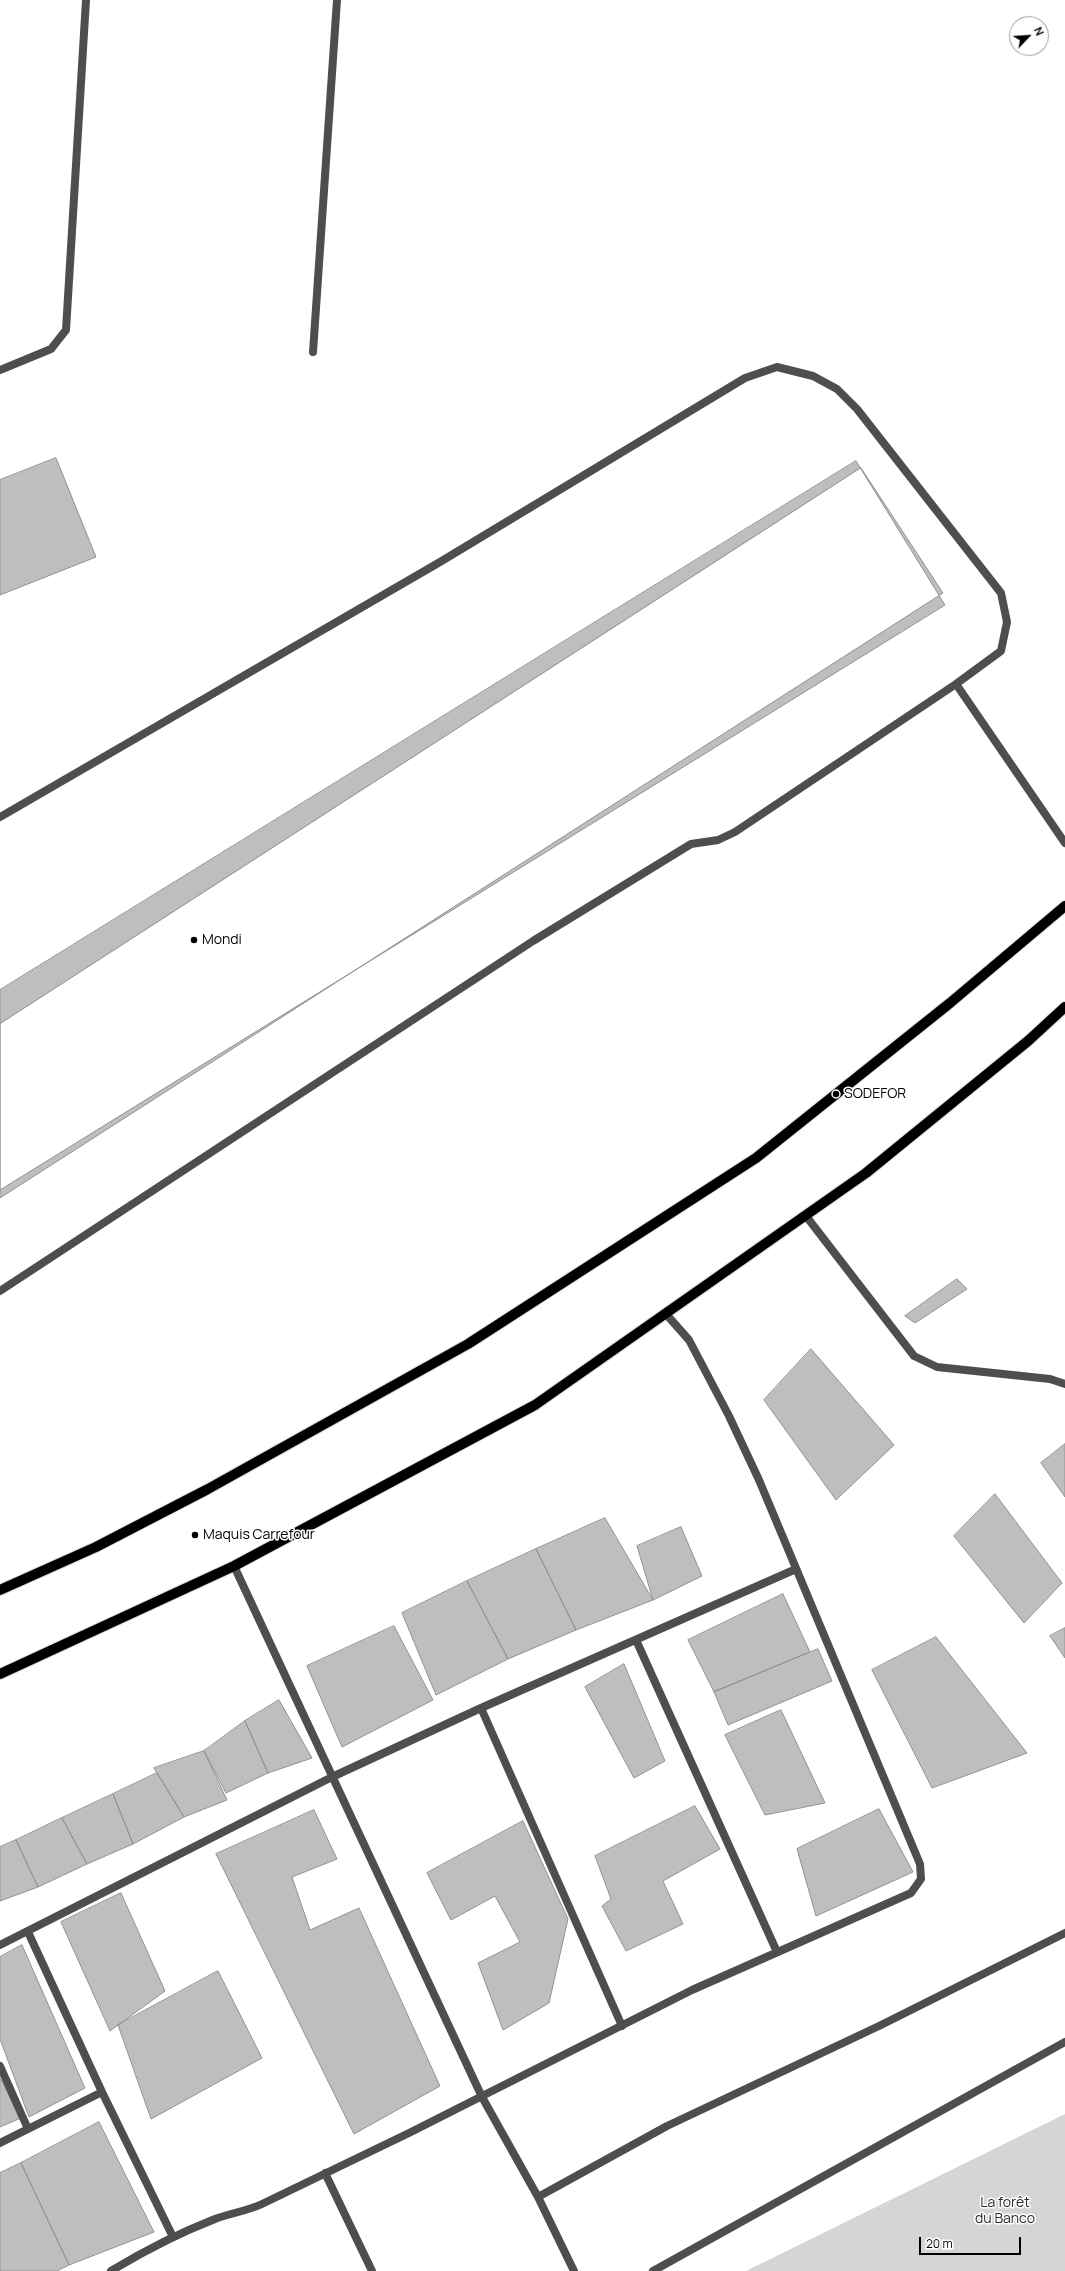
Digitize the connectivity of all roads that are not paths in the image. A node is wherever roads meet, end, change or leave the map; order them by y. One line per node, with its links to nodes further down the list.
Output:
1 (86, 0): 4 (street)
2 (337, 0): 3 (street)
3 (313, 352)
4 (0, 370)
5 (956, 684): 6 (street); 7 (street); 11 (street)
6 (0, 817)
7 (1065, 843)
8 (1065, 906): 16 (main road)
9 (1065, 1007): 10 (main road)
10 (806, 1216): 12 (main road); 13 (street)
11 (0, 1291)
12 (666, 1314): 14 (main road); 15 (street)
13 (1065, 1384)
14 (234, 1566): 18 (main road); 20 (street)
15 (796, 1569): 17 (street); 24 (street)
16 (0, 1590)
17 (636, 1640): 19 (street); 24 (street)
18 (0, 1674)
19 (481, 1708): 20 (street); 25 (street)
20 (332, 1777): 21 (street); 29 (street)
21 (28, 1932): 23 (street); 28 (street)
22 (1065, 1933): 33 (street)
23 (0, 1945)
24 (776, 1952): 25 (street)
25 (622, 2026): 29 (street)
26 (1065, 2042): 38 (street)
27 (0, 2066): 30 (street)
28 (102, 2092): 30 (street); 34 (street)
29 (482, 2097): 32 (street); 33 (street)
30 (28, 2129): 31 (street)
31 (0, 2143)
32 (325, 2173): 34 (street); 36 (street)
33 (538, 2197): 37 (street)
34 (173, 2237): 35 (street)
35 (111, 2271)
36 (372, 2271)
37 (574, 2271)
38 (653, 2271)

